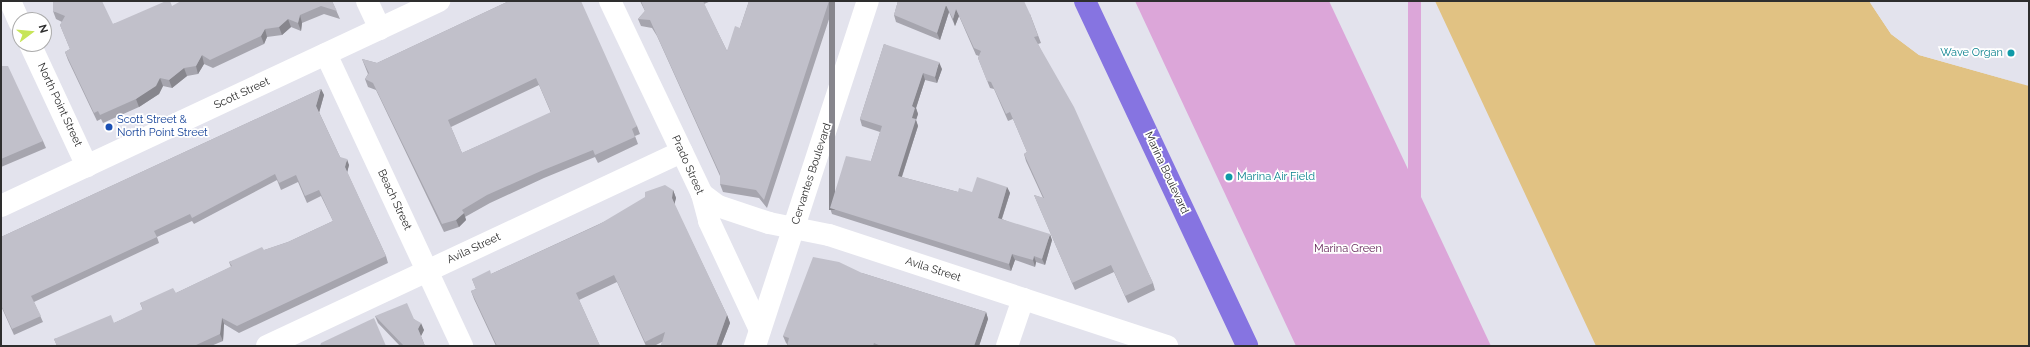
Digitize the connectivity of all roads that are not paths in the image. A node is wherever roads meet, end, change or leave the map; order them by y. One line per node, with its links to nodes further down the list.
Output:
1 (10, 1): 7 (street)
2 (367, 1): 8 (street)
3 (439, 1): 8 (street, Scott Street)
4 (610, 1): 11 (street, Prado Street)
5 (868, 1): 15 (street, Cervantes Boulevard)
6 (1085, 1): 23 (main road, Marina Boulevard)
7 (15, 12)
8 (380, 29): 10 (street, Scott Street)
9 (34, 52): 12 (street, North Point Street)
10 (326, 54): 12 (street, Scott Street); 16 (street, Beach Street)
11 (682, 152): 13 (street, Prado Street); 16 (street, Avila Street)
12 (87, 166): 14 (street, Scott Street)
13 (702, 194): 15 (street, Avila Street); 18 (street, Prado Street)
14 (1, 206)
15 (794, 228): 17 (street, Avila Street); 18 (street, Cervantes Boulevard)
16 (427, 271): 19 (street, Avila Street); 20 (street, Beach Street)
17 (1023, 299): 21 (street); 22 (street, Avila Street)
18 (758, 338)
19 (267, 346)
20 (462, 346)
21 (1007, 346)
22 (1167, 346)
23 (1247, 346)

